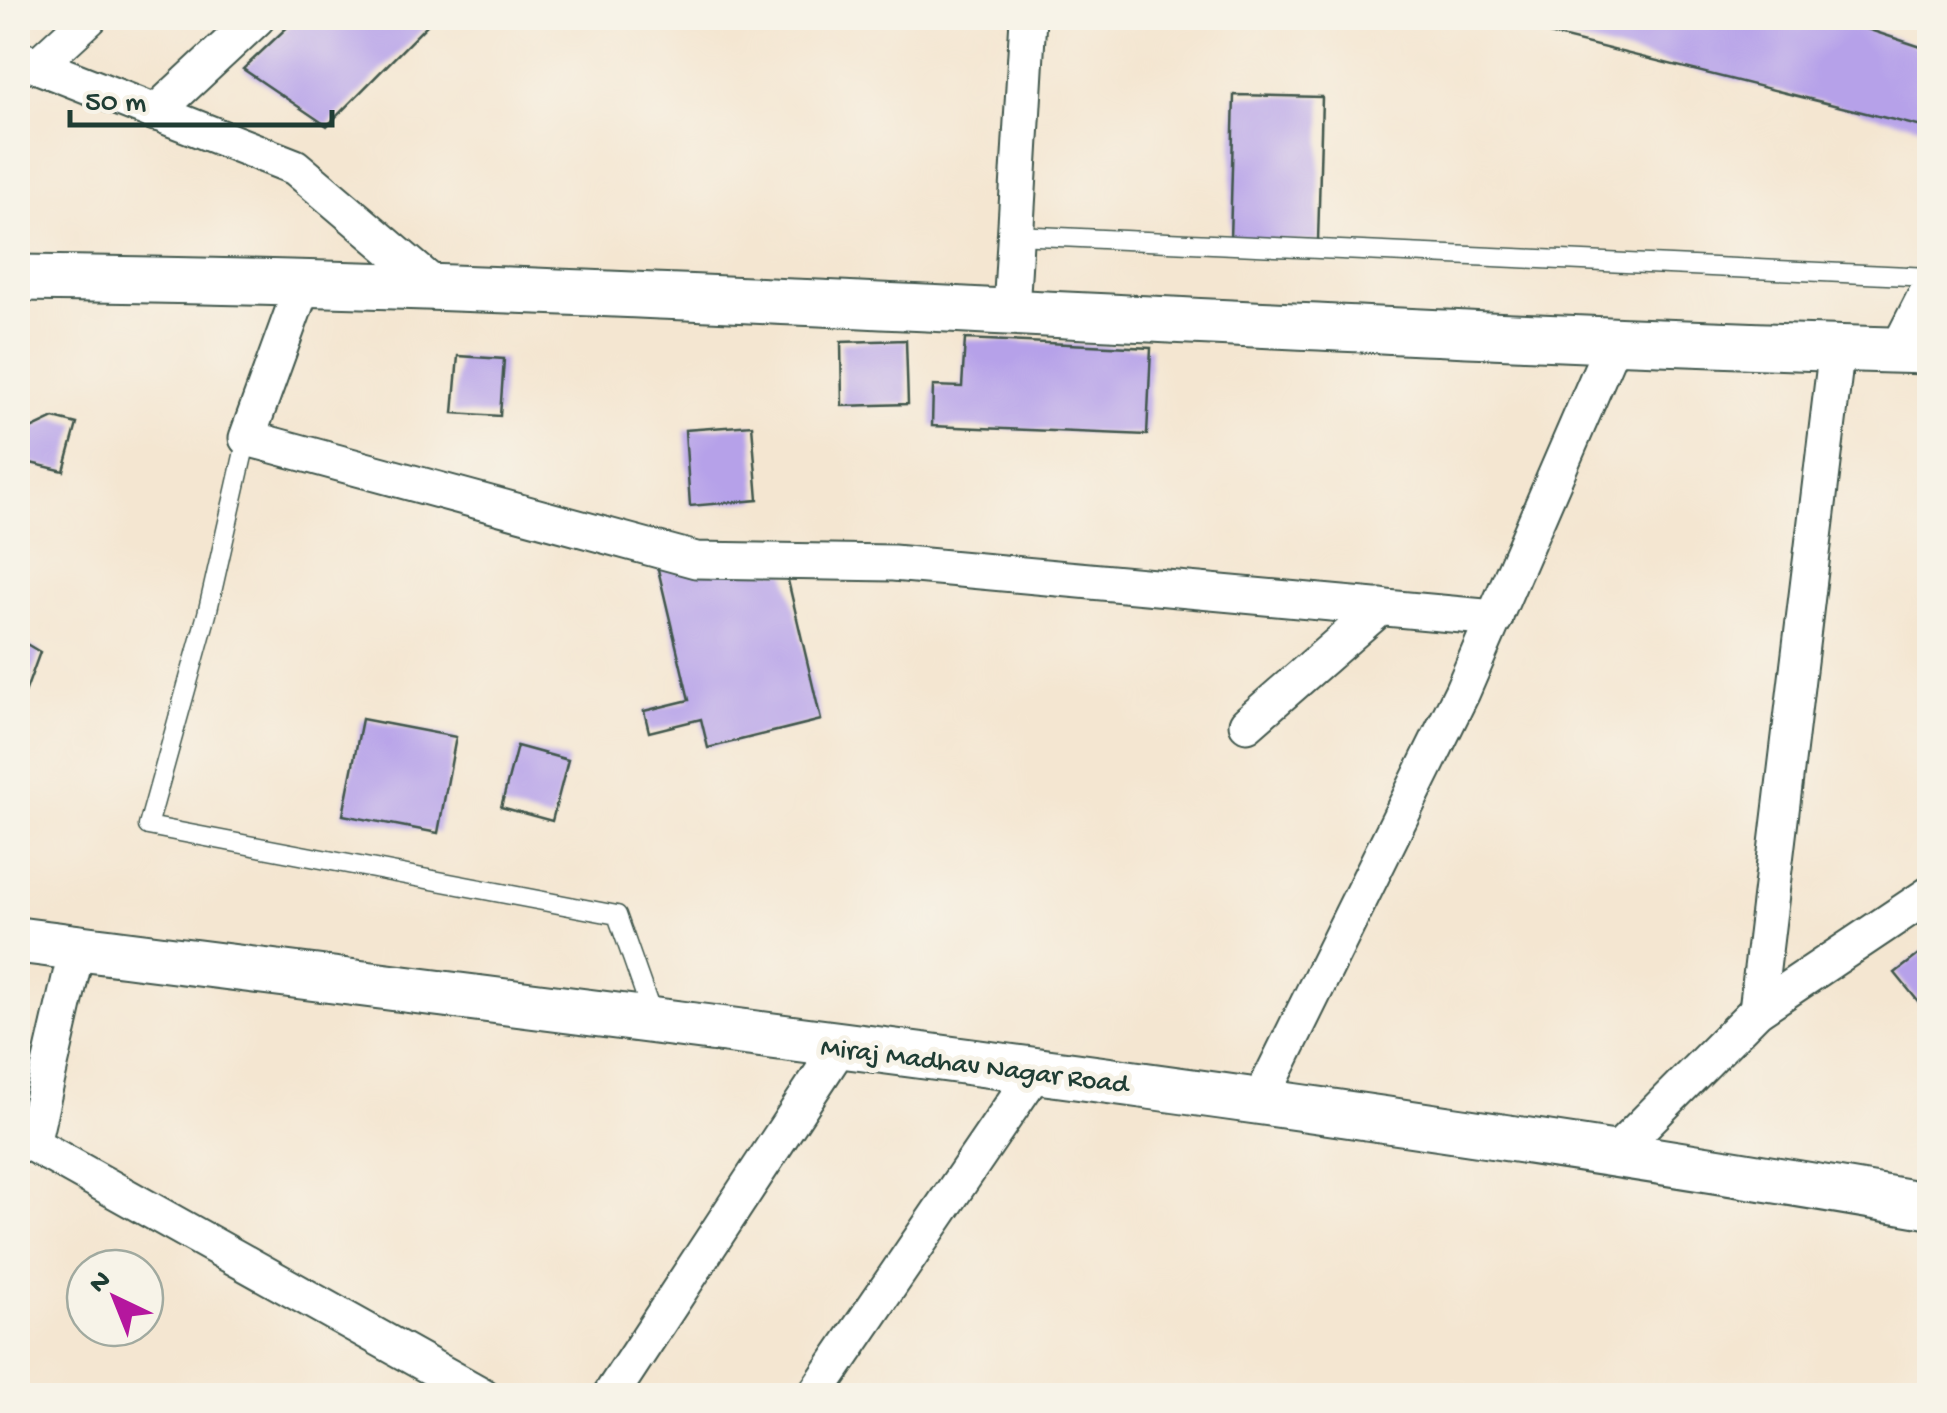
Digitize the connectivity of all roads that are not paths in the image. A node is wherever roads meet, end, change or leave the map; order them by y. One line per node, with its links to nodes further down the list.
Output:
1 (90, 18): 4 (street)
2 (257, 18): 5 (street)
3 (1028, 18): 6 (street)
4 (28, 61): 5 (street)
5 (155, 113): 10 (street)
6 (1015, 235): 7 (lane); 12 (street)
7 (1930, 277)
8 (18, 278): 9 (street)
9 (304, 280): 10 (street); 16 (street)
10 (435, 286): 12 (street)
11 (1930, 287): 15 (street)
12 (1011, 312): 13 (street)
13 (1613, 344): 14 (street); 18 (street)
14 (1837, 347): 15 (street); 23 (street)
15 (1914, 350)
16 (247, 438): 17 (street); 24 (lane)
17 (1381, 607): 18 (street); 19 (street)
18 (1495, 618): 27 (street)
19 (1247, 724)
20 (1930, 894): 23 (street)
21 (18, 940): 22 (street, Miraj Madhav Nagar Road)
22 (77, 948): 24 (street, Miraj Madhav Nagar Road); 30 (street)
23 (1757, 1010): 28 (street)
24 (655, 1022): 25 (street, Miraj Madhav Nagar Road)
25 (840, 1046): 26 (street, Miraj Madhav Nagar Road); 31 (street)
26 (1038, 1069): 27 (street, Miraj Madhav Nagar Road); 32 (street)
27 (1260, 1101): 28 (street, Miraj Madhav Nagar Road)
28 (1616, 1152): 29 (street, Miraj Madhav Nagar Road)
29 (1930, 1206)
30 (483, 1396)
31 (610, 1396)
32 (814, 1396)

